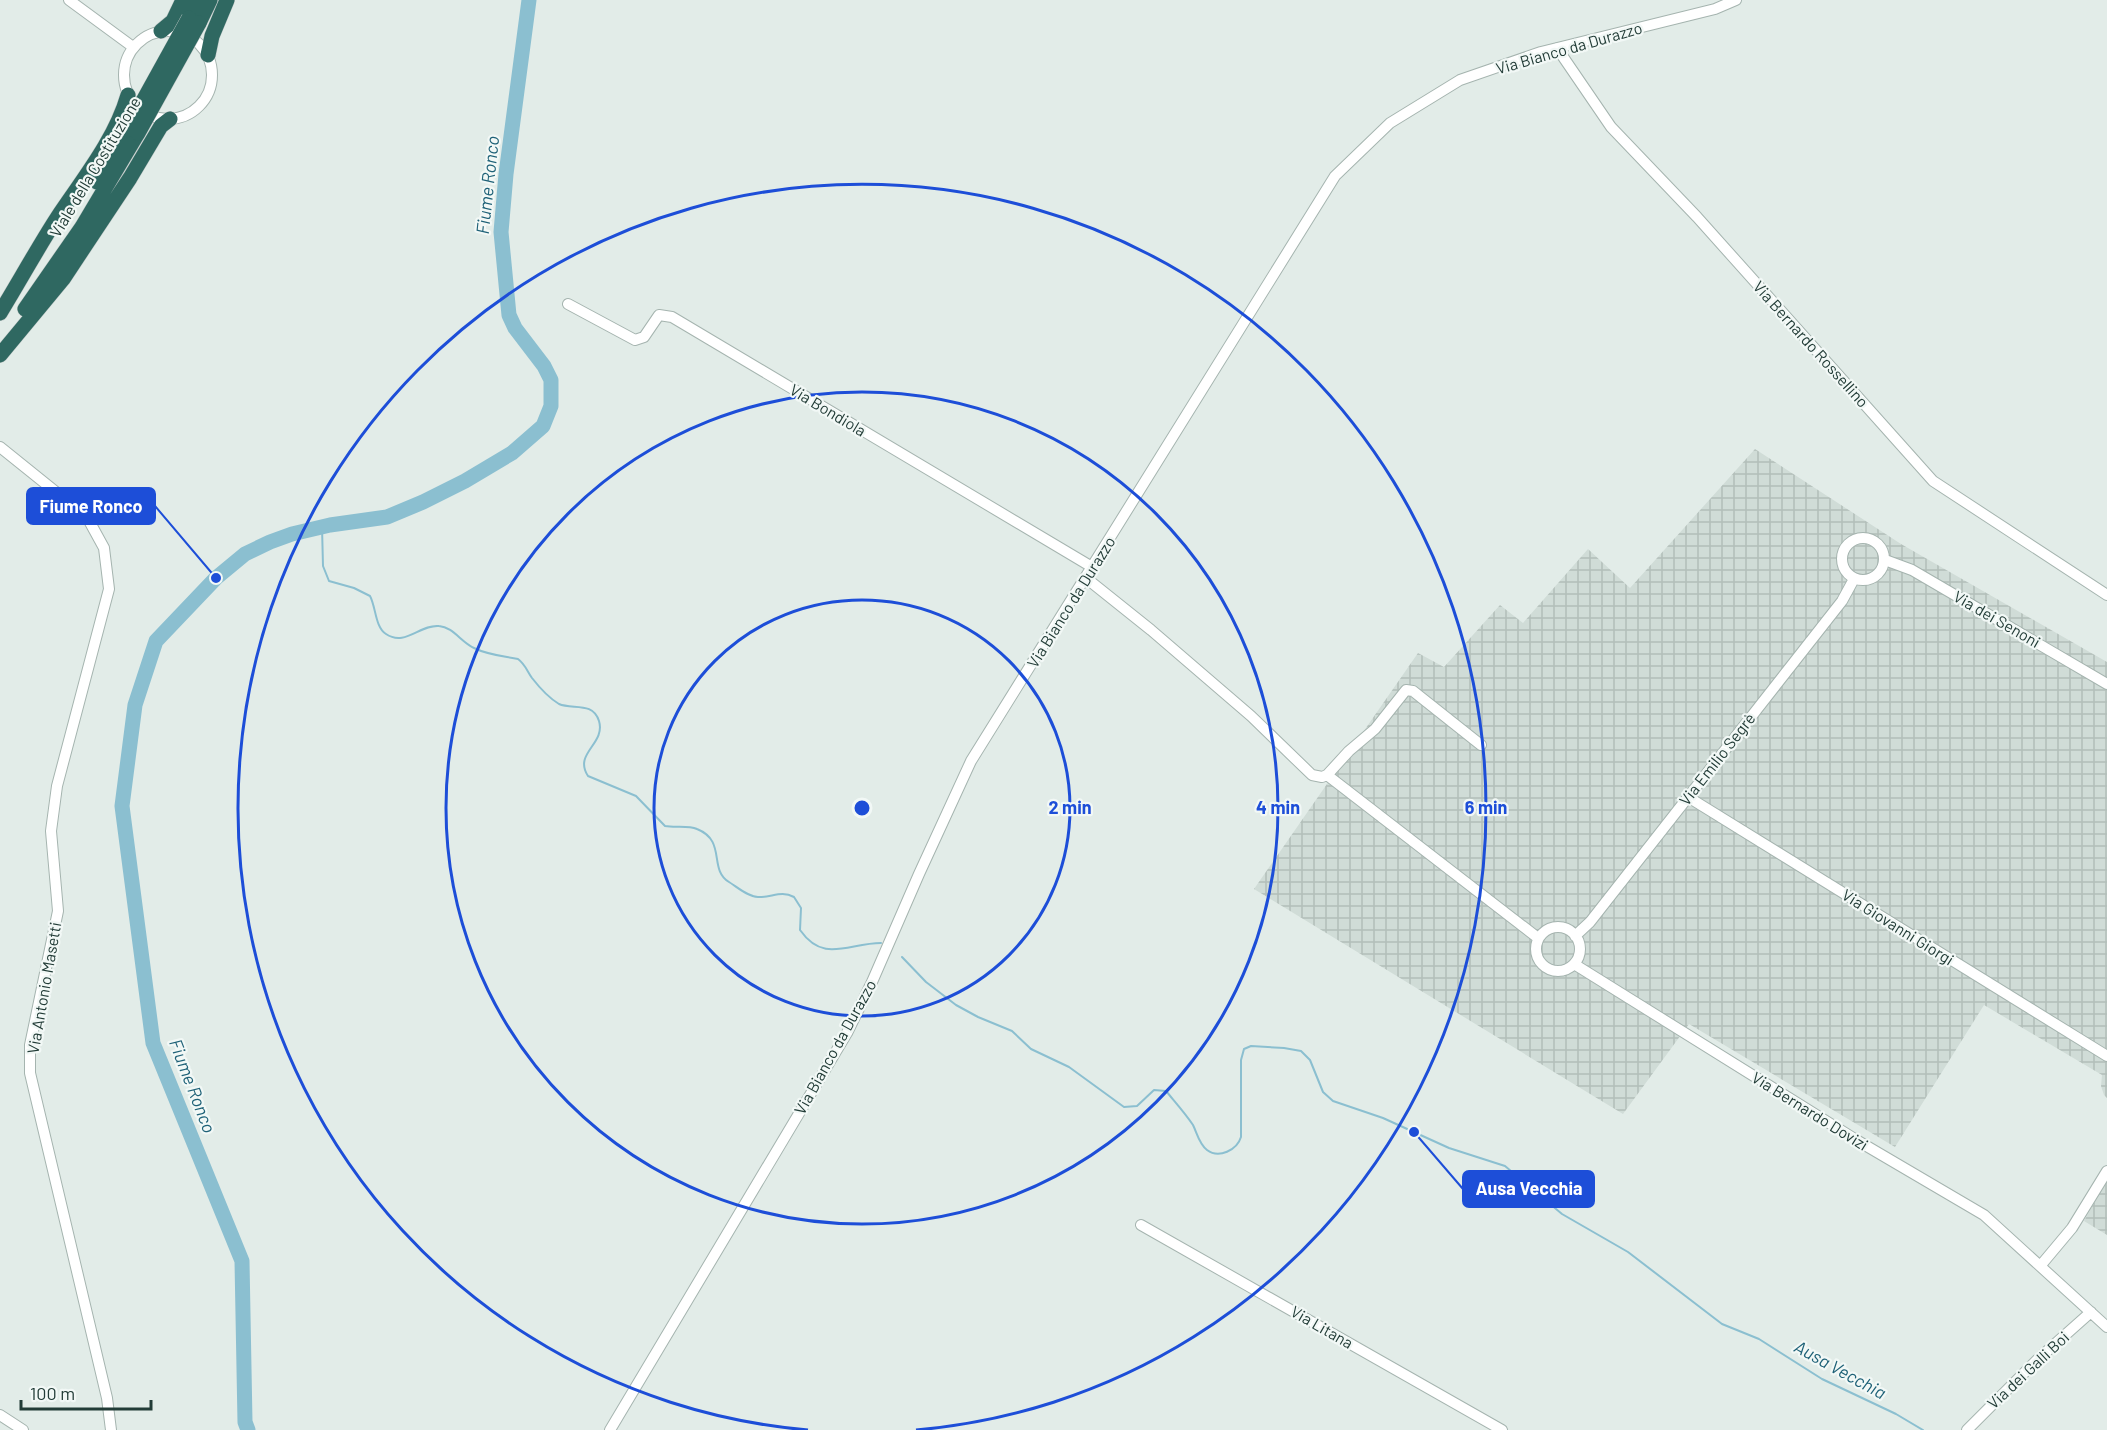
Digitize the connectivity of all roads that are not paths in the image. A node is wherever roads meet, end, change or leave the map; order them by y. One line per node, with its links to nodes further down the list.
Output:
1 (69, 0): 9 (street)
2 (183, 0): 8 (highway)
3 (198, 0): 7 (highway, Viale della Costituzione)
4 (210, 0): 7 (highway, Viale della Costituzione)
5 (227, 0): 11 (highway)
6 (1736, 0): 10 (street, Via Bianco da Durazzo)
7 (194, 20): 14 (highway, Viale della Costituzione, bridge)
8 (161, 31): 9 (street); 11 (street)
9 (133, 47): 12 (street)
10 (1557, 48): 22 (street, Via Bianco da Durazzo); 25 (street, Via Bernardo Rossellino)
11 (208, 56): 13 (street)
12 (128, 95): 13 (street); 16 (highway)
13 (170, 119): 19 (highway)
14 (133, 132): 17 (highway, Viale della Costituzione); 18 (highway, Viale della Costituzione)
15 (568, 304): 22 (street, Via Bondiola)
16 (0, 313)
17 (0, 326)
18 (0, 346)
19 (0, 355)
20 (0, 447): 41 (street, Via Antonio Masetti)
21 (1885, 560): 24 (street); 24 (street); 26 (street, Via dei Senoni)
22 (1092, 567): 23 (street, Via Bianco da Durazzo)
23 (1086, 578): 28 (street); 42 (street, Via Bianco da Durazzo)
24 (1854, 579): 29 (street, Via Emilio Segrè)
25 (2107, 595)
26 (2107, 684)
27 (1481, 745): 28 (street)
28 (1327, 775): 31 (street)
29 (1688, 797): 30 (street, Via Emilio Segrè); 33 (street, Via Giovanni Giorgi)
30 (1575, 936): 31 (street); 32 (street)
31 (1538, 939): 32 (street)
32 (1574, 964): 36 (street, Via Bernardo Dovizi)
33 (2107, 1056)
34 (2107, 1171): 36 (street)
35 (1141, 1225): 43 (street, Via Litana)
36 (2041, 1265): 37 (street, Via Bernardo Dovizi)
37 (2091, 1312): 38 (street, Via Bernardo Dovizi); 44 (street, Via dei Galli Boi)
38 (2107, 1328)
39 (0, 1415): 40 (street)
40 (23, 1430)
41 (111, 1430)
42 (610, 1430)
43 (1502, 1430)
44 (1967, 1430)

